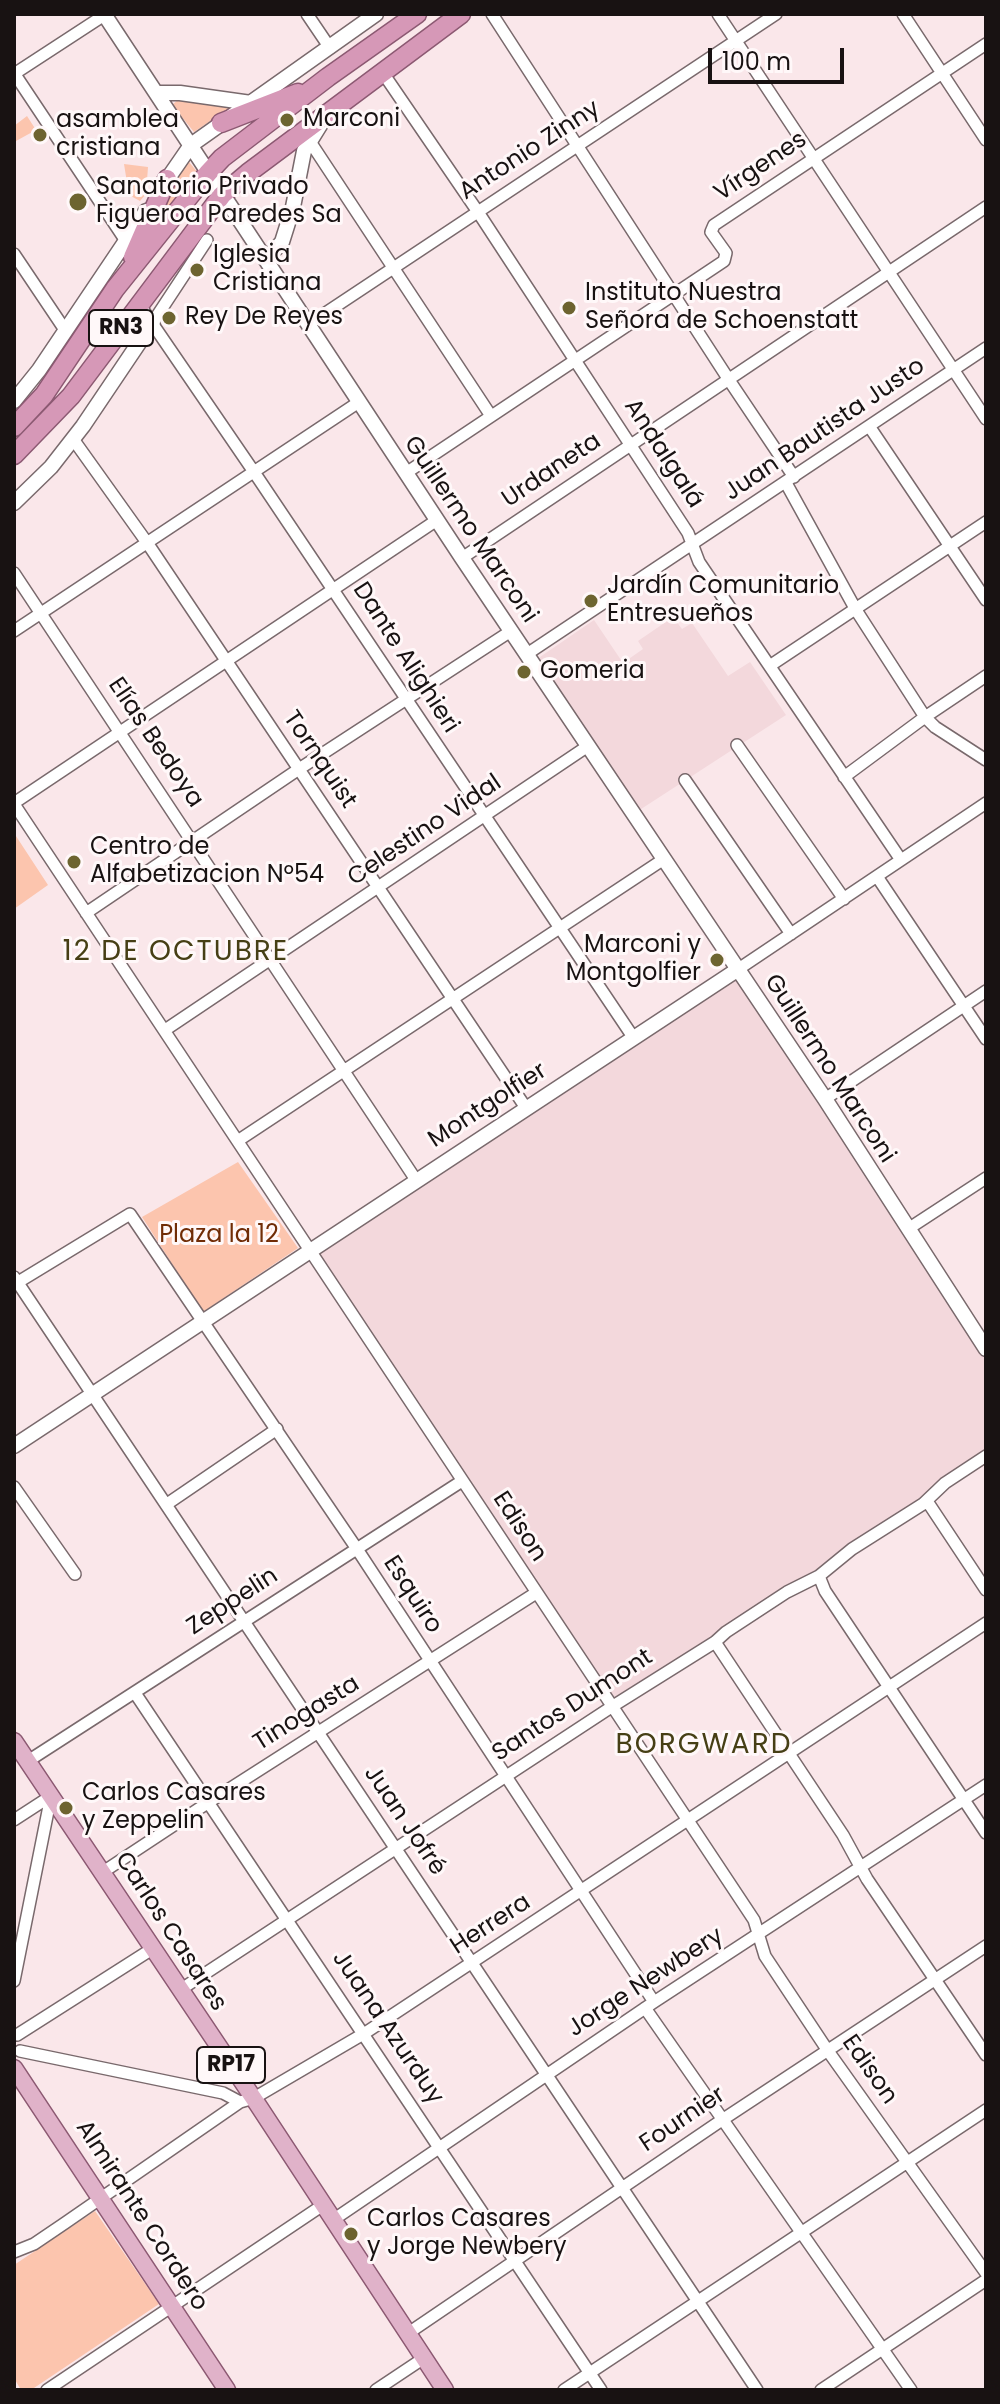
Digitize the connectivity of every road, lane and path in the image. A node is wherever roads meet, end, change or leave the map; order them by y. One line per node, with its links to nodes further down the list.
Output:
1 (105, 14): 15 (street); 17 (street, Guillermo Marconi)
2 (307, 14): 12 (street)
3 (376, 14): 12 (street)
4 (417, 14): 16 (highway, RN3)
5 (461, 14): 13 (highway, RN3)
6 (492, 14): 24 (street)
7 (718, 14): 10 (street)
8 (776, 14): 10 (street, Antonio Zinny)
9 (903, 14): 14 (street)
10 (735, 41): 24 (street, Antonio Zinny); 25 (street)
11 (986, 44): 14 (street, Vírgenes)
12 (330, 48): 18 (street)
13 (383, 73): 19 (highway, RN3); 30 (street, Andalgalá)
14 (942, 73): 22 (street); 25 (street, Vírgenes)
15 (14, 74): 32 (street)
16 (328, 77): 20 (highway, RN3); 26 (highway, RN3)
17 (157, 93): 18 (street); 23 (street, Guillermo Marconi)
18 (251, 103): 20 (street)
19 (329, 113): 21 (street); 28 (highway, RN3)
20 (221, 123): 23 (street)
21 (309, 140): 34 (street); 35 (street)
22 (986, 140)
23 (191, 145): 26 (street, Guillermo Marconi); 27 (street)
24 (578, 146): 30 (street, Antonio Zinny); 38 (street)
25 (812, 159): 36 (street); 38 (street, Vírgenes)
26 (208, 173): 28 (street, Guillermo Marconi); 37 (highway, RN3)
27 (167, 179): 32 (street); 37 (highway)
28 (222, 195): 34 (street, Guillermo Marconi); 39 (highway, RN3)
29 (985, 209): 36 (street, Urdaneta)
30 (478, 212): 35 (street, Antonio Zinny); 44 (street, Andalgalá)
31 (207, 240): 40 (street)
32 (126, 241): 42 (street)
33 (15, 259): 42 (street)
34 (266, 259): 41 (street, Guillermo Marconi)
35 (393, 269): 41 (street, Antonio Zinny); 49 (street)
36 (888, 273): 45 (street); 46 (street, Urdaneta)
37 (115, 289): 52 (highway, RN3)
38 (673, 294): 44 (street, Vírgenes); 46 (street)
39 (139, 304): 40 (street, Dante Alighieri); 55 (highway, RN3)
40 (153, 322): 53 (street); 56 (street, Dante Alighieri)
41 (309, 324): 48 (street, Guillermo Marconi)
42 (65, 330): 47 (street)
43 (986, 348): 45 (street, Juan Bautista Justo)
44 (575, 360): 49 (street, Vírgenes); 54 (street, Andalgalá)
45 (953, 370): 50 (street); 51 (street, Juan Bautista Justo)
46 (729, 380): 54 (street, Urdaneta); 58 (street)
47 (14, 401)
48 (359, 402): 56 (street); 57 (street, Guillermo Marconi)
49 (491, 416): 57 (street, Vírgenes)
50 (986, 419)
51 (869, 426): 58 (street, Juan Bautista Justo); 63 (street)
52 (14, 427)
53 (73, 439): 59 (street); 62 (street, Tornquist)
54 (630, 445): 64 (street, Andalgalá); 65 (street, Urdaneta)
55 (14, 455)
56 (254, 472): 62 (street); 67 (street, Dante Alighieri)
57 (406, 473): 60 (street, Guillermo Marconi)
58 (790, 480): 64 (street, Juan Bautista Justo); 69 (street)
59 (14, 503)
60 (437, 520): 65 (street, Guillermo Marconi); 67 (street)
61 (986, 522): 63 (street)
62 (148, 544): 70 (street); 74 (street, Tornquist)
63 (951, 545): 68 (street); 69 (street)
64 (692, 546): 73 (street, Juan Bautista Justo); 75 (street, Andalgalá)
65 (462, 558): 72 (street, Guillermo Marconi)
66 (14, 573): 70 (street, Elías Bedoya)
67 (334, 590): 74 (street); 77 (street, Dante Alighieri)
68 (986, 600)
69 (856, 610): 75 (street); 78 (street)
70 (40, 613): 71 (street); 79 (street, Elías Bedoya)
71 (14, 631)
72 (511, 631): 73 (street, Guillermo Marconi); 77 (street)
73 (527, 654): 81 (street, Guillermo Marconi)
74 (227, 661): 79 (street); 83 (street, Tornquist)
75 (771, 665): 84 (street, Andalgalá)
76 (986, 676): 78 (street)
77 (405, 700): 83 (street); 88 (street, Dante Alighieri)
78 (925, 717): 82 (street); 84 (street)
79 (121, 733): 87 (street); 89 (street, Elías Bedoya)
80 (737, 745): 94 (street)
81 (588, 746): 88 (street, Celestino Vidal); 90 (street, Guillermo Marconi)
82 (986, 760)
83 (299, 769): 89 (street); 93 (street, Tornquist)
84 (844, 777): 91 (street, Andalgalá)
85 (685, 780): 97 (street)
86 (986, 803): 91 (street, Montgolfier)
87 (14, 804): 95 (street, Edison)
88 (484, 817): 93 (street, Celestino Vidal); 96 (street, Dante Alighieri)
89 (193, 840): 95 (street); 98 (street, Elías Bedoya)
90 (664, 859): 96 (street); 99 (street, Guillermo Marconi)
91 (901, 860): 92 (street, Montgolfier)
92 (878, 878): 94 (street, Montgolfier); 102 (street)
93 (379, 888): 98 (street, Celestino Vidal); 101 (street, Tornquist)
94 (844, 899): 97 (street, Montgolfier)
95 (86, 913): 103 (street, Edison)
96 (559, 929): 101 (street); 104 (street, Dante Alighieri)
97 (791, 934): 99 (street, Montgolfier)
98 (272, 959): 103 (street, Celestino Vidal); 106 (street, Elías Bedoya)
99 (737, 970): 104 (street, Montgolfier); 107 (street, Guillermo Marconi)
100 (986, 991): 102 (street)
101 (453, 998): 106 (street); 108 (street, Tornquist)
102 (965, 1006): 105 (street); 107 (street)
103 (165, 1030): 109 (street, Edison)
104 (633, 1037): 108 (street, Montgolfier)
105 (986, 1039)
106 (345, 1070): 109 (street); 111 (street, Elías Bedoya)
107 (825, 1099): 112 (street, Guillermo Marconi)
108 (526, 1108): 111 (street, Montgolfier)
109 (239, 1140): 113 (street, Edison)
110 (986, 1178): 112 (street)
111 (416, 1180): 113 (street, Montgolfier)
112 (908, 1229): 116 (street, Guillermo Marconi)
113 (310, 1250): 115 (street, Montgolfier); 121 (street, Edison)
114 (15, 1281): 115 (street, Esquiro); 117 (street, Juan Jofré)
115 (203, 1321): 117 (street, Montgolfier); 118 (street, Esquiro)
116 (986, 1349)
117 (93, 1395): 119 (street, Montgolfier); 124 (street, Juan Jofré)
118 (277, 1429): 124 (street); 125 (street, Esquiro)
119 (14, 1446)
120 (986, 1456): 123 (street, Santos Dumont)
121 (462, 1481): 125 (street, Zeppelin); 129 (street, Edison)
122 (14, 1487): 126 (street)
123 (927, 1501): 127 (street, Santos Dumont); 128 (street)
124 (167, 1504): 130 (street, Juan Jofré)
125 (357, 1549): 130 (street, Zeppelin); 133 (street, Esquiro)
126 (75, 1574)
127 (819, 1576): 132 (street, Santos Dumont); 134 (street)
128 (986, 1590)
129 (536, 1593): 133 (street, Tinogasta); 136 (street, Edison)
130 (244, 1621): 135 (street, Zeppelin); 137 (street, Juan Jofré)
131 (986, 1623): 134 (street, Herrera)
132 (715, 1642): 136 (street, Santos Dumont); 139 (street)
133 (429, 1662): 137 (street, Tinogasta); 141 (street, Esquiro)
134 (890, 1687): 139 (street, Herrera); 144 (street)
135 (135, 1693): 140 (street, Zeppelin); 145 (street, Juana Azurduy)
136 (613, 1706): 141 (street, Santos Dumont); 146 (street, Edison)
137 (319, 1733): 145 (street, Tinogasta); 149 (street, Juan Jofré)
138 (14, 1741): 140 (main road, Carlos Casares / RP17)
139 (788, 1752): 146 (street, Herrera); 150 (street)
140 (28, 1761): 143 (main road, Carlos Casares / RP17)
141 (504, 1777): 149 (street, Santos Dumont); 152 (street, Esquiro)
142 (986, 1785): 144 (street, Jorge Newbery)
143 (51, 1796): 147 (street); 151 (main road, Carlos Casares / RP17); 159 (street)
144 (963, 1800): 148 (street); 150 (street, Jorge Newbery)
145 (209, 1802): 151 (street, Tinogasta); 153 (street, Juana Azurduy)
146 (688, 1819): 152 (street, Herrera); 154 (street, Edison)
147 (14, 1820)
148 (986, 1833)
149 (397, 1849): 153 (street, Santos Dumont); 157 (street, Juan Jofré)
150 (861, 1867): 154 (street, Jorge Newbery); 158 (street)
151 (103, 1872): 156 (main road, Carlos Casares / RP17)
152 (581, 1892): 157 (street, Herrera); 161 (street, Esquiro)
153 (287, 1920): 160 (street, Santos Dumont); 163 (street, Juana Azurduy)
154 (759, 1935): 161 (street, Jorge Newbery); 164 (street, Edison)
155 (986, 1946): 158 (street, Fournier)
156 (152, 1949): 160 (main road, Carlos Casares / RP17); 162 (street)
157 (472, 1963): 163 (street, Herrera); 168 (street, Juan Jofré)
158 (935, 1979): 164 (street, Fournier); 165 (street)
159 (14, 1981)
160 (180, 1990): 169 (main road, Carlos Casares / RP17)
161 (650, 2005): 168 (street, Jorge Newbery); 171 (street, Esquiro)
162 (16, 2032): 166 (street)
163 (365, 2033): 169 (street, Herrera); 172 (street, Juana Azurduy)
164 (828, 2051): 171 (street, Fournier); 173 (street, Edison)
165 (986, 2055)
166 (17, 2057): 169 (street)
167 (14, 2068): 175 (main road, Almirante Cordero)
168 (546, 2076): 172 (street, Jorge Newbery); 174 (street, Juan Jofré)
169 (247, 2100): 175 (street, Herrera); 176 (main road, Carlos Casares / RP17)
170 (986, 2110): 173 (street)
171 (722, 2120): 174 (street, Fournier); 178 (street, Esquiro)
172 (440, 2147): 177 (street, Jorge Newbery); 180 (street, Juana Azurduy)
173 (908, 2161): 178 (street); 181 (street, Edison)
174 (622, 2188): 180 (street, Fournier); 183 (street, Juan Jofré)
175 (101, 2199): 179 (street, Herrera); 184 (main road, Almirante Cordero)
176 (323, 2205): 177 (main road, Carlos Casares / RP17); 184 (street)
177 (333, 2220): 185 (main road, Carlos Casares / RP17)
178 (802, 2232): 183 (street); 186 (street, Esquiro)
179 (14, 2252)
180 (516, 2261): 185 (street, Fournier); 188 (street, Juana Azurduy)
181 (986, 2273)
182 (986, 2280): 186 (street)
183 (697, 2302): 188 (street); 195 (street, Juan Jofré)
184 (171, 2307): 189 (street); 190 (main road, Almirante Cordero)
185 (407, 2334): 187 (main road, Carlos Casares / RP17)
186 (883, 2349): 196 (street); 197 (street, Esquiro)
187 (424, 2358): 191 (street); 192 (main road, Carlos Casares / RP17)
188 (590, 2373): 193 (street); 194 (street, Juana Azurduy)
189 (47, 2390)
190 (227, 2390)
191 (376, 2390)
192 (445, 2390)
193 (564, 2390)
194 (601, 2390)
195 (757, 2390)
196 (821, 2390)
197 (911, 2390)

